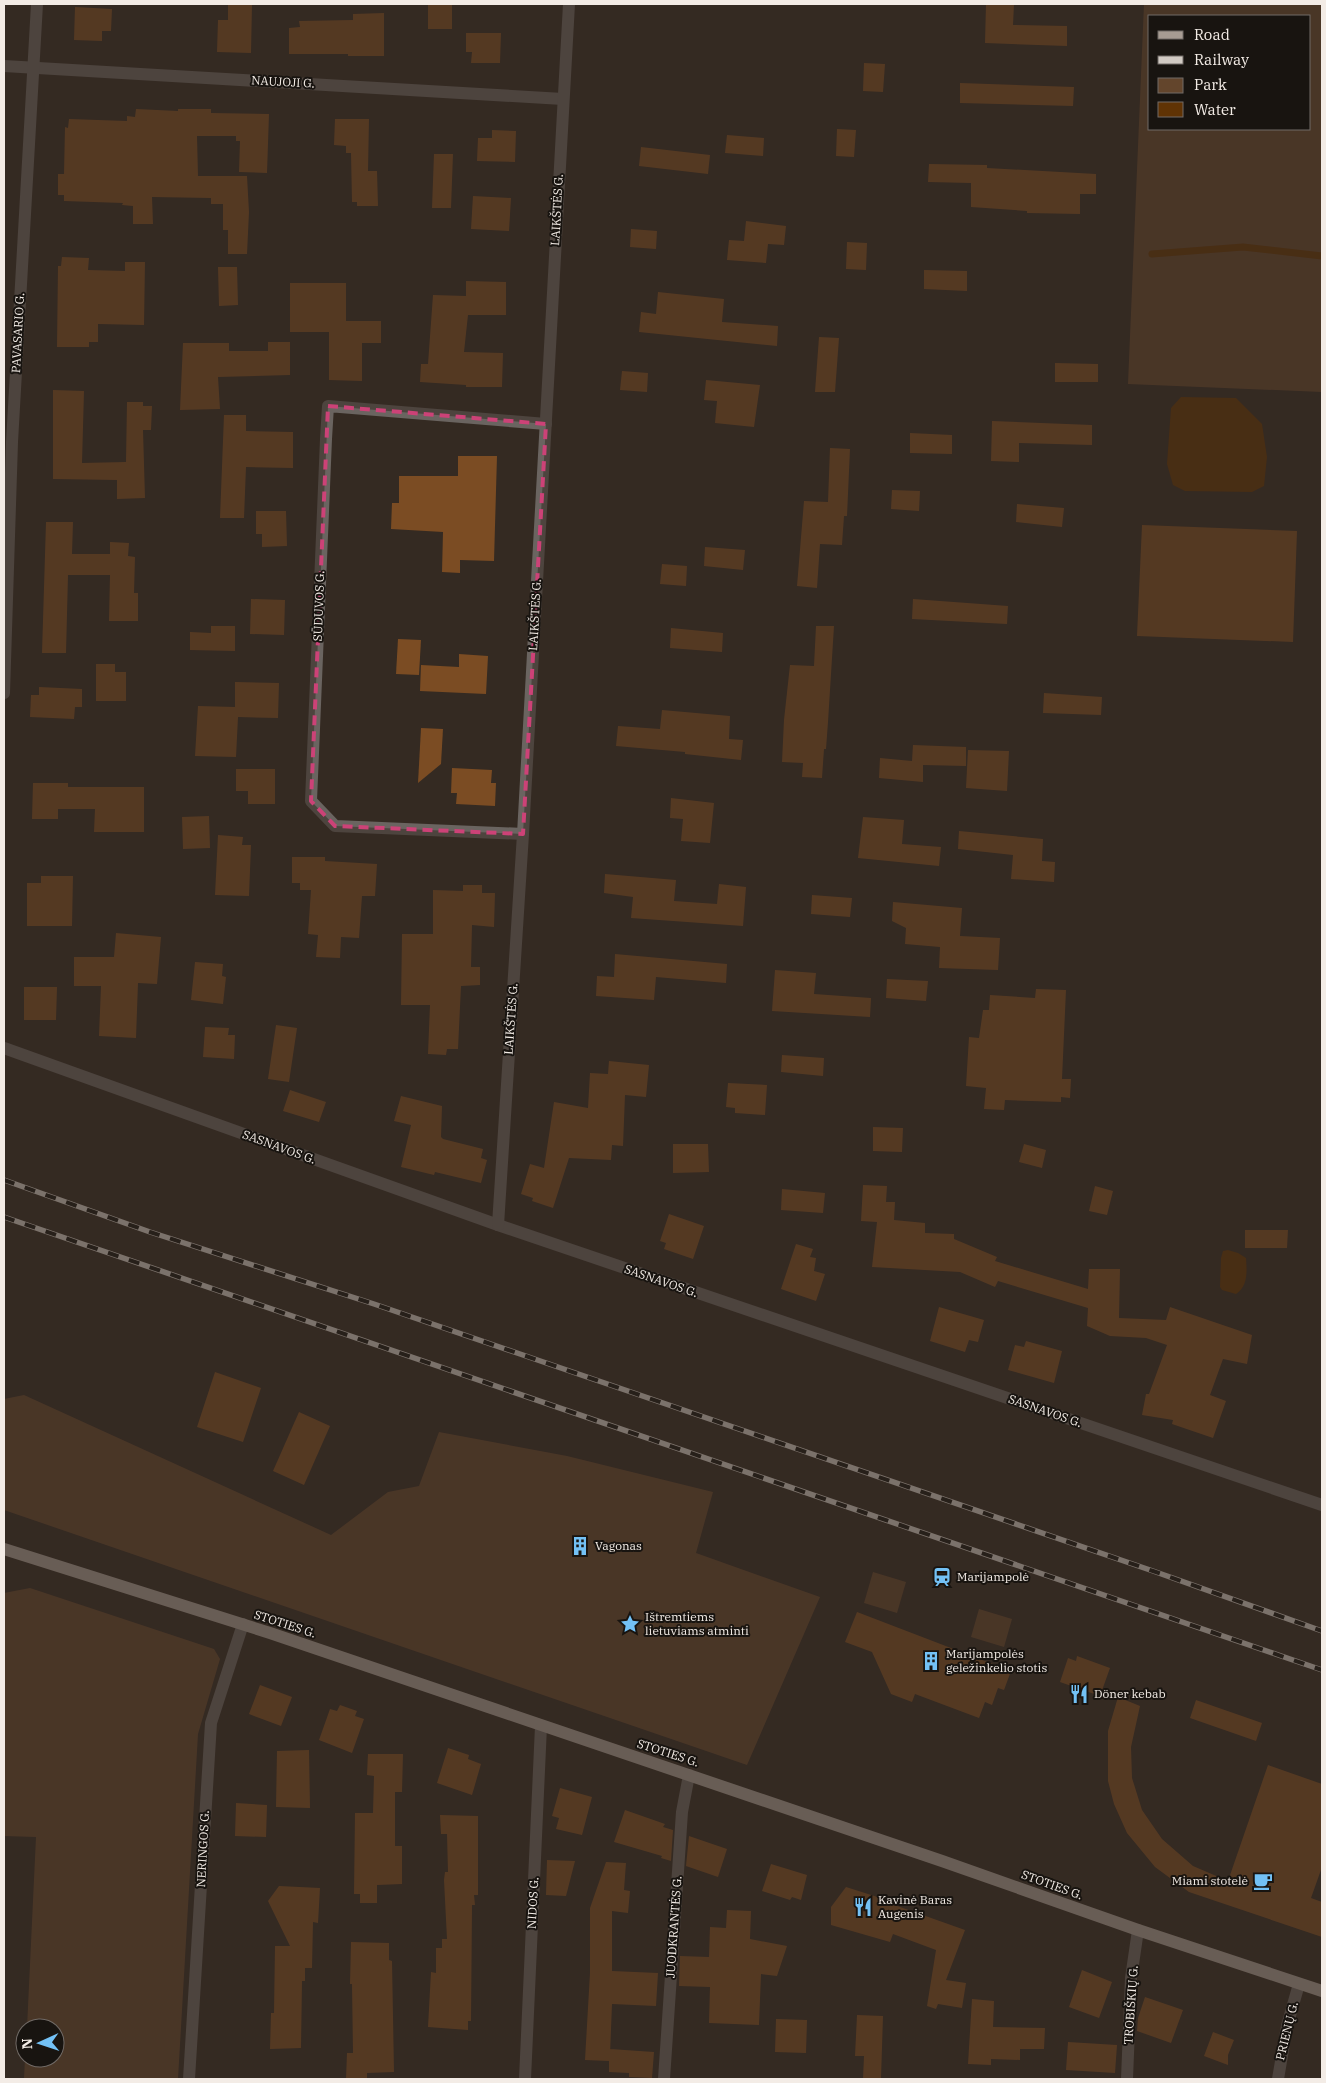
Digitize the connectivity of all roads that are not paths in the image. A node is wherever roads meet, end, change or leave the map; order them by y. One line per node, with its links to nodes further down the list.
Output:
1 (37, 4): 4 (street, PAVASARIO G.)
2 (569, 4): 5 (street, LAIKŠTĖS G.)
3 (4, 66): 4 (street, NAUJOJI G.)
4 (32, 67): 5 (street, NAUJOJI G.); 7 (street, PAVASARIO G.)
5 (563, 99): 6 (street, LAIKŠTĖS G.)
6 (546, 424): 9 (street, LAIKŠTĖS G.); 9 (street, SŪDUVOS G.)
7 (8, 442): 8 (street, PAVASARIO G.)
8 (4, 693)
9 (523, 834): 11 (street, LAIKŠTĖS G.)
10 (4, 1048): 11 (street, SASNAVOS G.)
11 (498, 1225): 12 (street, SASNAVOS G.)
12 (1322, 1505)
13 (4, 1549): 14 (main road, STOTIES G.)
14 (243, 1624): 15 (main road, STOTIES G.); 20 (street, NERINGOS G.)
15 (541, 1726): 16 (main road, STOTIES G.); 21 (street, NIDOS G.)
16 (690, 1775): 17 (main road, STOTIES G.); 22 (street, JUODKRANTĖS G.)
17 (1138, 1930): 18 (main road, STOTIES G.); 23 (street, TROBIŠKIŲ G.)
18 (1300, 1984): 19 (main road, STOTIES G.); 24 (street, PRIENŲ G.)
19 (1322, 1991)
20 (189, 2079)
21 (525, 2079)
22 (664, 2079)
23 (1127, 2079)
24 (1278, 2079)

